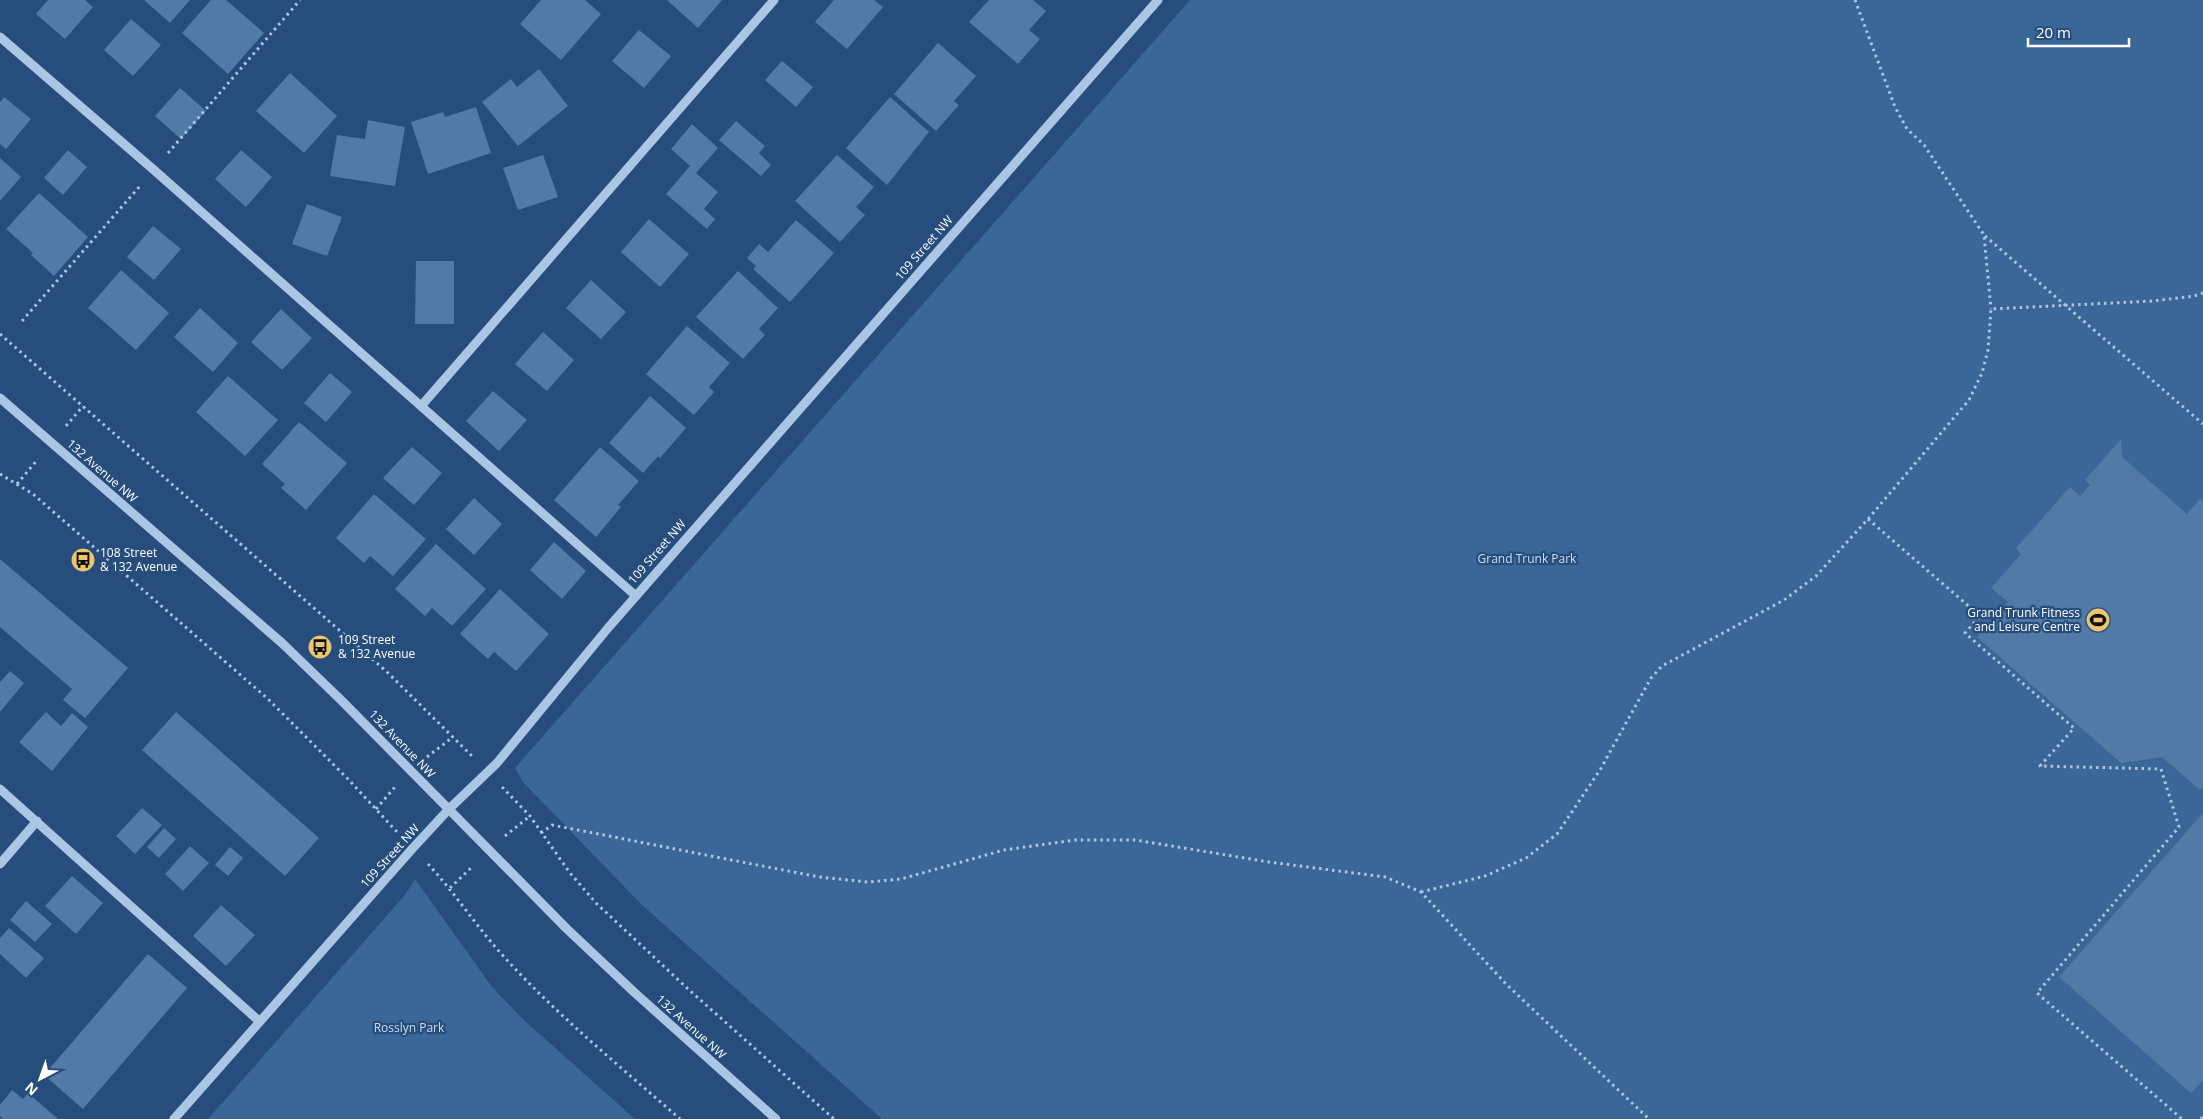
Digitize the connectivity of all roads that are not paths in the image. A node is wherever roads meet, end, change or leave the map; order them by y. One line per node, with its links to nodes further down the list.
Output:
1 (774, 0): 5 (street)
2 (1158, 0): 6 (street, 109 Street NW)
3 (0, 37): 5 (street)
4 (1, 400): 8 (street, 132 Avenue NW)
5 (422, 405): 6 (street)
6 (636, 596): 8 (street, 109 Street NW)
7 (0, 789): 9 (street)
8 (448, 810): 11 (street, 109 Street NW); 13 (street, 132 Avenue NW)
9 (37, 821): 10 (street); 11 (street)
10 (0, 864)
11 (259, 1021): 12 (street, 109 Street NW)
12 (174, 1119)
13 (776, 1119)

